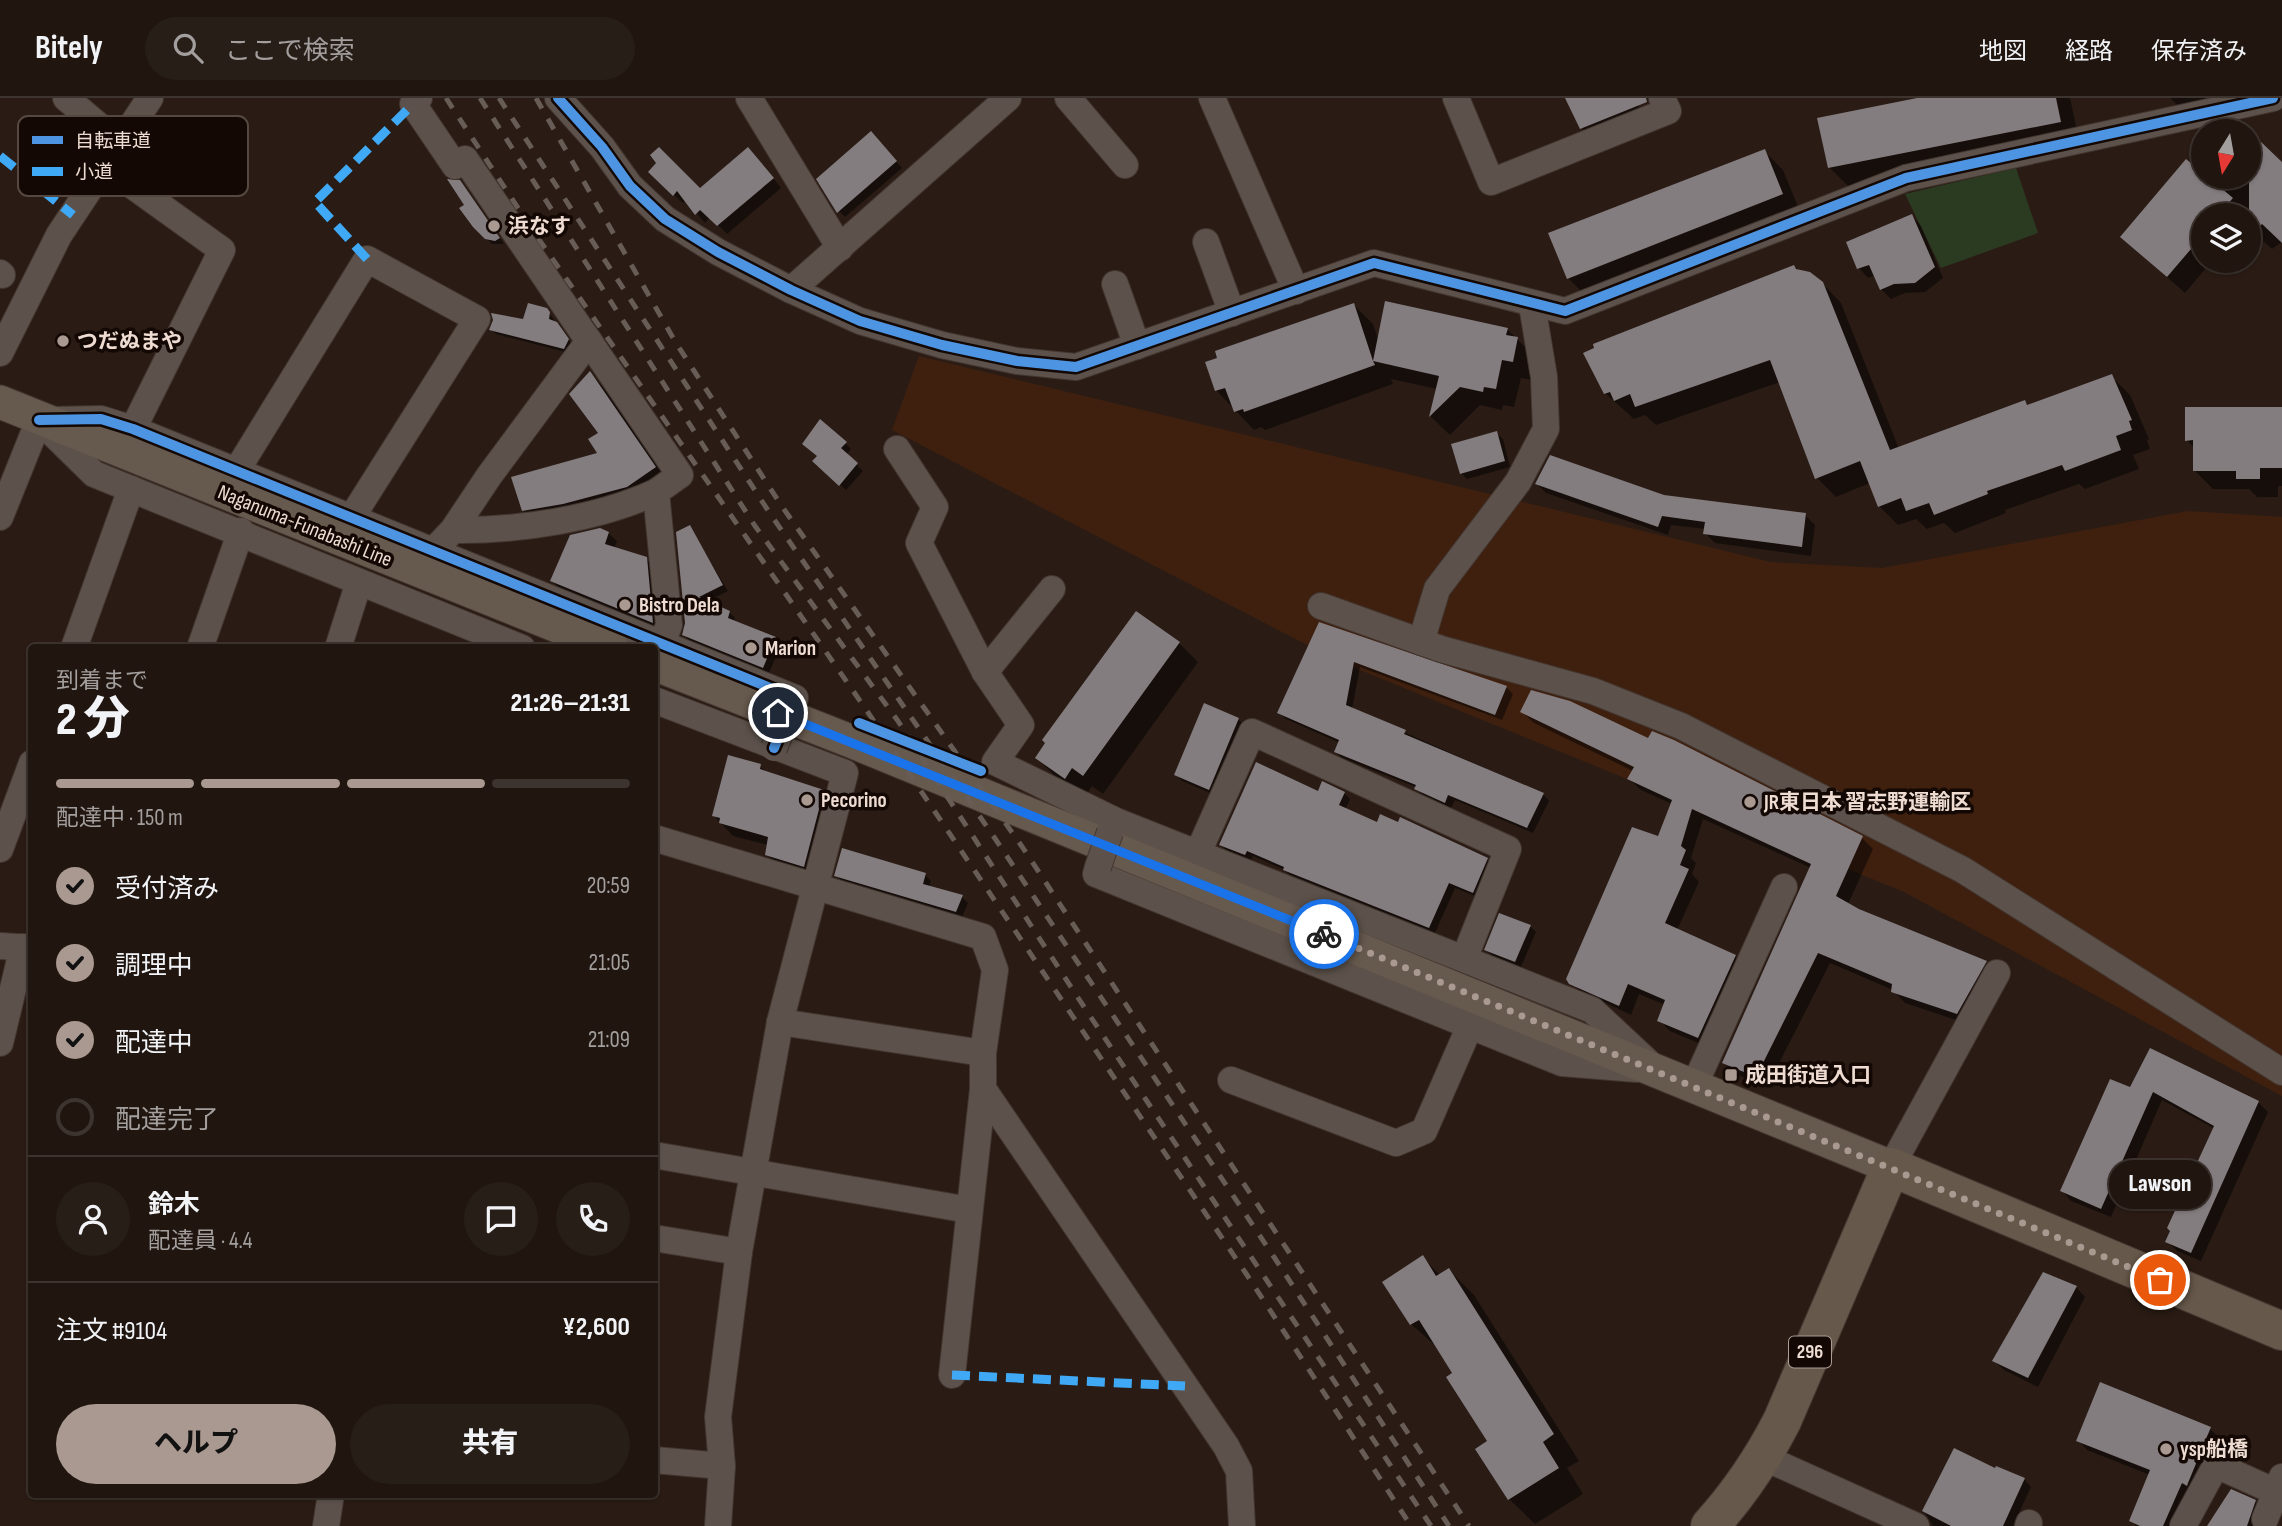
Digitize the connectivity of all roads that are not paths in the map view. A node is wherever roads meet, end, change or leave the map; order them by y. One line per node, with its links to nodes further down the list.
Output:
1 (66, 98): 12 (street)
2 (150, 98): 13 (street)
3 (419, 98): 24 (street)
4 (558, 98): 20 (street)
5 (750, 98): 18 (street)
6 (1008, 98): 18 (street)
7 (1068, 98): 14 (street)
8 (1212, 98): 21 (street)
9 (1456, 98): 10 (street)
10 (1662, 98)
11 (2273, 98): 22 (street)
12 (87, 116)
13 (137, 116)
14 (1125, 165)
15 (85, 196): 26 (street)
16 (147, 196): 29 (street)
17 (1206, 242): 23 (street)
18 (840, 248): 20 (street)
19 (1115, 284): 25 (street)
20 (791, 290): 25 (street)
21 (1296, 291): 22 (street); 23 (street)
22 (1532, 304): 42 (street)
23 (1232, 313): 25 (street)
24 (589, 341): 33 (street); 36 (street)
25 (1137, 346)
26 (0, 353)
27 (0, 402): 28 (main road, Naganuma-Funabashi Line)
28 (39, 420): 29 (street); 32 (street); 34 (street); 47 (main road, Naganuma-Funabashi Line)
29 (133, 429): 31 (street)
30 (897, 449): 50 (street)
31 (237, 470): 35 (street); 35 (street)
32 (131, 489): 37 (street); 43 (street)
33 (656, 492): 36 (street); 49 (street)
34 (0, 517)
35 (352, 517): 38 (street)
36 (453, 530): 38 (street)
37 (241, 531): 39 (street); 44 (street)
38 (435, 550): 48 (street)
39 (359, 582): 45 (street); 46 (street)
40 (1052, 589): 50 (street)
41 (1321, 606): 42 (street)
42 (1421, 642): 68 (street)
43 (75, 644)
44 (201, 644)
45 (339, 644)
46 (512, 644)
47 (602, 644)
48 (637, 644)
49 (658, 654): 52 (street, bridge); 67 (main road)
50 (985, 672): 54 (street)
51 (658, 703): 52 (street)
52 (774, 748): 58 (street)
53 (28, 774): 56 (street)
54 (1113, 827): 57 (street); 64 (street, bridge)
55 (658, 839): 58 (street)
56 (0, 849)
57 (1198, 853): 61 (street); 61 (street)
58 (814, 886): 63 (street); 66 (street)
59 (1784, 887): 70 (street)
60 (18, 947): 65 (street)
61 (1464, 959): 67 (street)
62 (1997, 973): 73 (street)
63 (780, 1022): 66 (street); 74 (street)
64 (1469, 1028): 67 (street); 69 (street)
65 (0, 1043)
66 (983, 1053): 71 (street)
67 (1657, 1070): 70 (main road)
68 (2282, 1072)
69 (1231, 1080)
70 (1694, 1086): 73 (main road)
71 (983, 1089): 75 (street); 89 (street)
72 (658, 1156): 74 (street)
73 (1891, 1167): 78 (highway); 80 (highway, 296)
74 (753, 1173): 75 (street); 77 (street)
75 (969, 1210): 79 (street)
76 (658, 1239): 77 (street)
77 (739, 1252): 82 (street)
78 (2282, 1331)
79 (952, 1375)
80 (1763, 1457): 86 (street); 90 (highway, 296)
81 (658, 1460): 82 (street)
82 (722, 1466): 88 (street)
83 (2279, 1485): 85 (street); 91 (street)
84 (330, 1498): 87 (street)
85 (2265, 1519)
86 (1902, 1523)
87 (326, 1526)
88 (718, 1526)
89 (1242, 1526)
90 (1710, 1526)
91 (2183, 1526)

